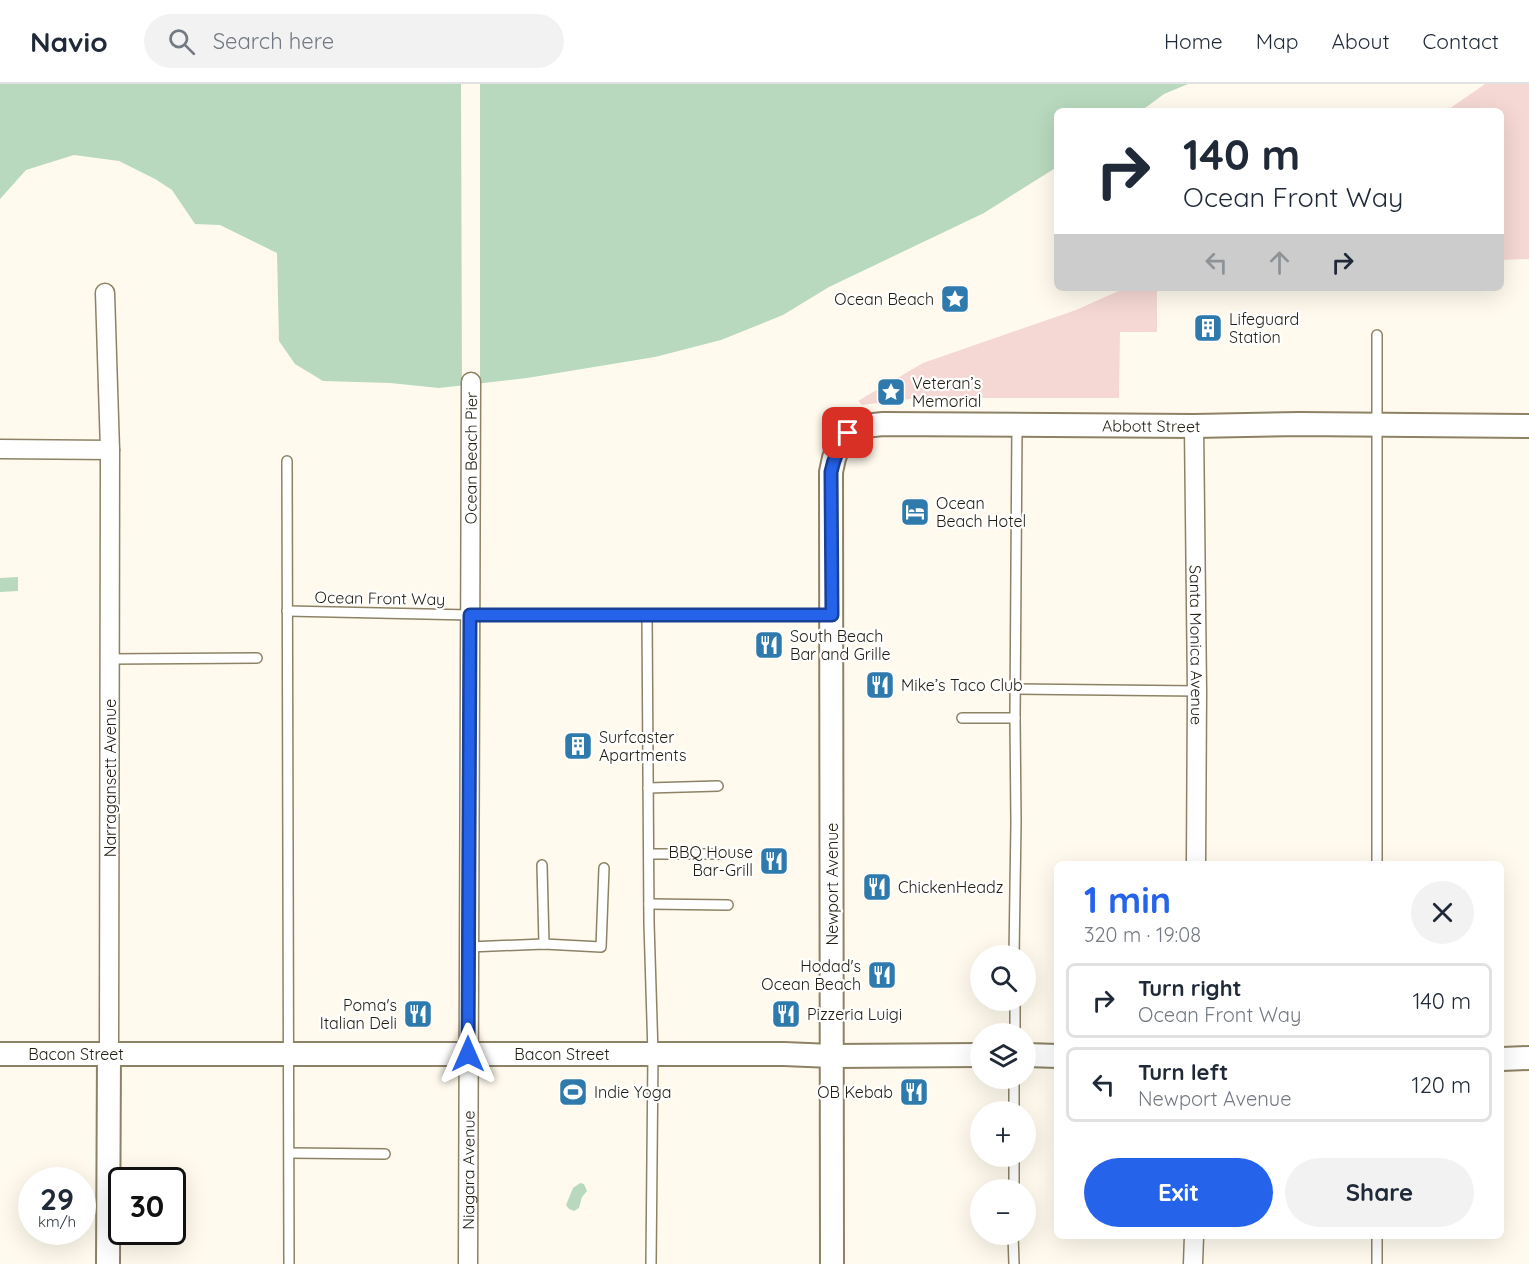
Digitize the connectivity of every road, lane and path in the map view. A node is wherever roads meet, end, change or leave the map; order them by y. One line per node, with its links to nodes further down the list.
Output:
1 (105, 292): 9 (street, Narragansett Avenue)
2 (1377, 335): 6 (lane)
3 (471, 382): 12 (street, Ocean Beach Pier)
4 (1017, 425): 5 (street, Abbott Street); 11 (street, Abbott Street); 19 (lane)
5 (1194, 426): 6 (street, Abbott Street); 20 (street, Santa Monica Avenue)
6 (1377, 426): 7 (street, Abbott Street); 28 (lane)
7 (1529, 426)
8 (0, 449): 9 (street)
9 (110, 450): 18 (street, Narragansett Avenue)
10 (287, 461): 13 (lane)
11 (831, 503): 16 (street, Newport Avenue)
12 (470, 536): 15 (street, Niagara Avenue)
13 (287, 611): 15 (lane, Ocean Front Way); 38 (lane)
14 (647, 614): 15 (lane, Ocean Front Way); 16 (lane, Ocean Front Way); 24 (lane)
15 (470, 615): 35 (street, Niagara Avenue)
16 (832, 615): 43 (street, Newport Avenue)
17 (257, 658): 18 (lane)
18 (110, 659): 37 (street, Narragansett Avenue)
19 (1015, 689): 20 (lane); 22 (lane)
20 (1197, 691): 27 (street, Santa Monica Avenue)
21 (962, 718): 22 (lane)
22 (1015, 718): 34 (lane)
23 (718, 786): 24 (lane)
24 (648, 788): 25 (lane)
25 (649, 854): 26 (lane); 31 (lane)
26 (723, 854)
27 (1196, 861)
28 (1377, 861)
29 (542, 865): 33 (lane)
30 (604, 868): 33 (lane)
31 (649, 904): 32 (lane); 40 (lane)
32 (728, 905)
33 (544, 944): 35 (lane)
34 (1014, 945)
35 (469, 947): 39 (street, Niagara Avenue)
36 (0, 1054): 37 (street, Bacon Street)
37 (109, 1054): 38 (street, Bacon Street); 52 (street, Narragansett Avenue)
38 (289, 1054): 39 (street, Bacon Street); 47 (lane)
39 (468, 1054): 40 (street, Bacon Street); 54 (street, Niagara Avenue)
40 (653, 1054): 43 (street, Bacon Street); 55 (lane)
41 (970, 1055): 43 (street, Bacon Street)
42 (1036, 1055): 44 (street)
43 (832, 1056): 56 (street, Newport Avenue)
44 (1054, 1056)
45 (1504, 1059): 46 (street)
46 (1529, 1059)
47 (290, 1154): 48 (lane); 53 (lane)
48 (385, 1154)
49 (1194, 1239): 58 (street)
50 (1377, 1239): 59 (lane)
51 (1013, 1245): 57 (lane)
52 (108, 1264)
53 (289, 1264)
54 (468, 1264)
55 (651, 1264)
56 (832, 1264)
57 (1014, 1264)
58 (1193, 1264)
59 (1377, 1264)

